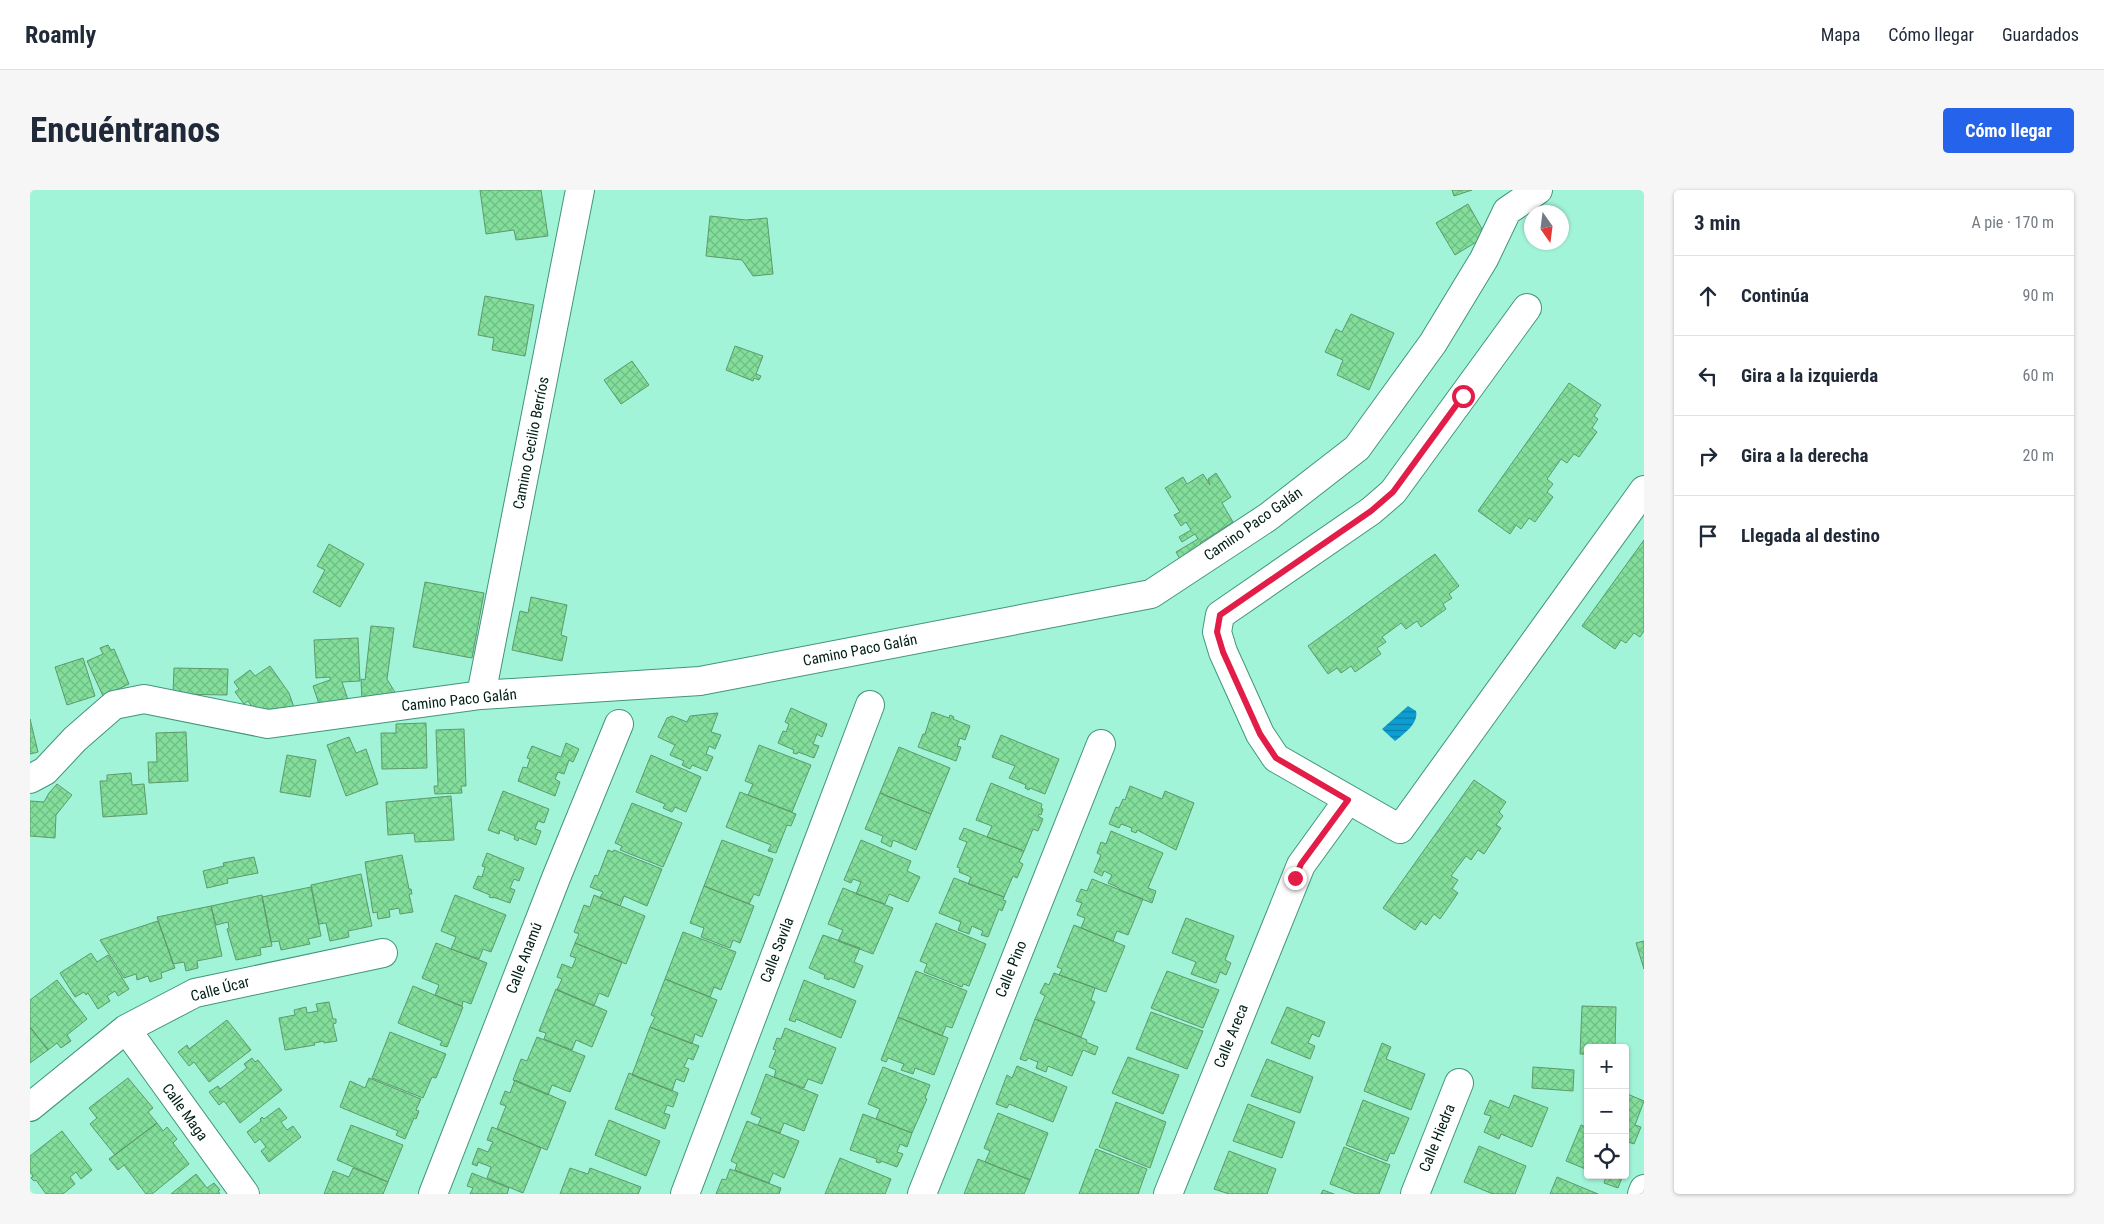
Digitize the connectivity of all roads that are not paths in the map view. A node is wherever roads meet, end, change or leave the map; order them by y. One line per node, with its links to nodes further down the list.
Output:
1 (580, 190): 5 (street, Camino Cecilio Berríos)
2 (1538, 190): 5 (street, Camino Paco Galán)
3 (1528, 308): 10 (street)
4 (1644, 490): 10 (street)
5 (481, 695): 9 (street, Camino Paco Galán)
6 (870, 705): 18 (street, Calle Savila)
7 (619, 724): 17 (street, Calle Anamú)
8 (1101, 744): 19 (street, Calle Pino)
9 (30, 779)
10 (1348, 800): 20 (street, Calle Areca)
11 (383, 953): 12 (street, Calle Úcar)
12 (126, 1029): 14 (street, Calle Úcar); 16 (street, Calle Maga)
13 (1460, 1083): 21 (street, Calle Hiedra)
14 (30, 1107)
15 (1644, 1189): 22 (street)
16 (245, 1194)
17 (432, 1194)
18 (685, 1194)
19 (922, 1194)
20 (1168, 1194)
21 (1415, 1194)
22 (1642, 1194)

